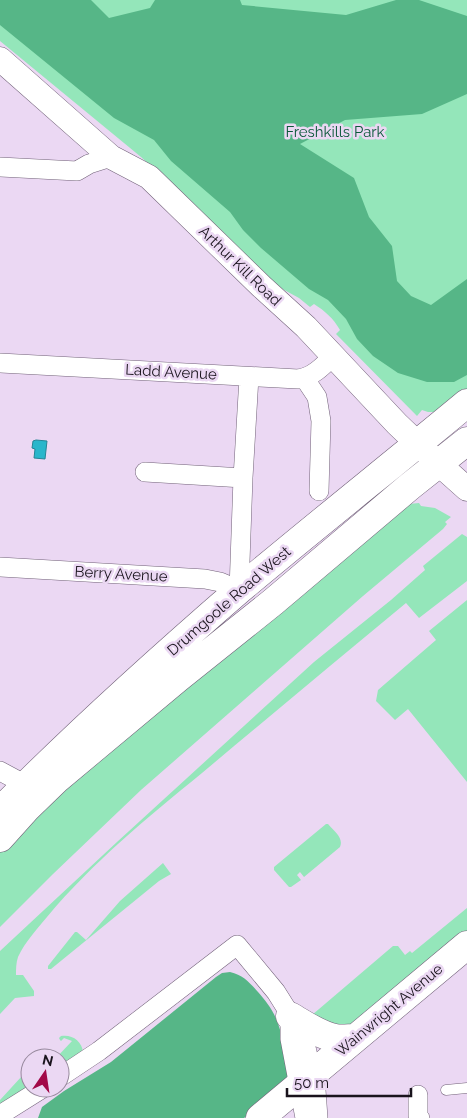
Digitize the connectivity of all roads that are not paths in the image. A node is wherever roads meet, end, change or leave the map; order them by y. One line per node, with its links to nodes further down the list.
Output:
1 (0, 60): 2 (street, Arthur Kill Road)
2 (111, 157): 3 (street); 4 (street, Arthur Kill Road)
3 (0, 167)
4 (334, 356): 7 (street); 10 (street, Arthur Kill Road)
5 (0, 363): 6 (street, Ladd Avenue)
6 (249, 377): 7 (street, Ladd Avenue); 13 (street)
7 (305, 378): 15 (street)
8 (467, 403): 10 (main road, Drumgoole Road West)
9 (467, 441): 11 (main road, Drumgoole Road West)
10 (418, 445): 11 (street, Arthur Kill Road); 17 (main road, Drumgoole Road West)
11 (439, 464): 14 (street, Arthur Kill Road); 21 (main road, Drumgoole Road West)
12 (145, 472): 13 (street)
13 (243, 478): 17 (street)
14 (467, 489)
15 (319, 491)
16 (0, 567): 17 (street, Berry Avenue)
17 (239, 590): 19 (main road, Drumgoole Road West)
18 (0, 771): 19 (street)
19 (26, 785): 20 (main road, Drumgoole Road West)
20 (0, 811)
21 (0, 838)
22 (467, 946): 24 (main road, Wainwright Avenue)
23 (290, 1016): 24 (main road); 25 (street); 26 (street)
24 (356, 1038): 26 (main road, Wainwright Avenue)
25 (70, 1070)
26 (305, 1080): 32 (main road, Wainwright Avenue); 33 (street); 34 (street)
27 (467, 1088): 28 (lane)
28 (446, 1090)
29 (418, 1094): 35 (street)
30 (27, 1098): 31 (street)
31 (0, 1115)
32 (260, 1118)
33 (305, 1118)
34 (318, 1118)
35 (420, 1118)

